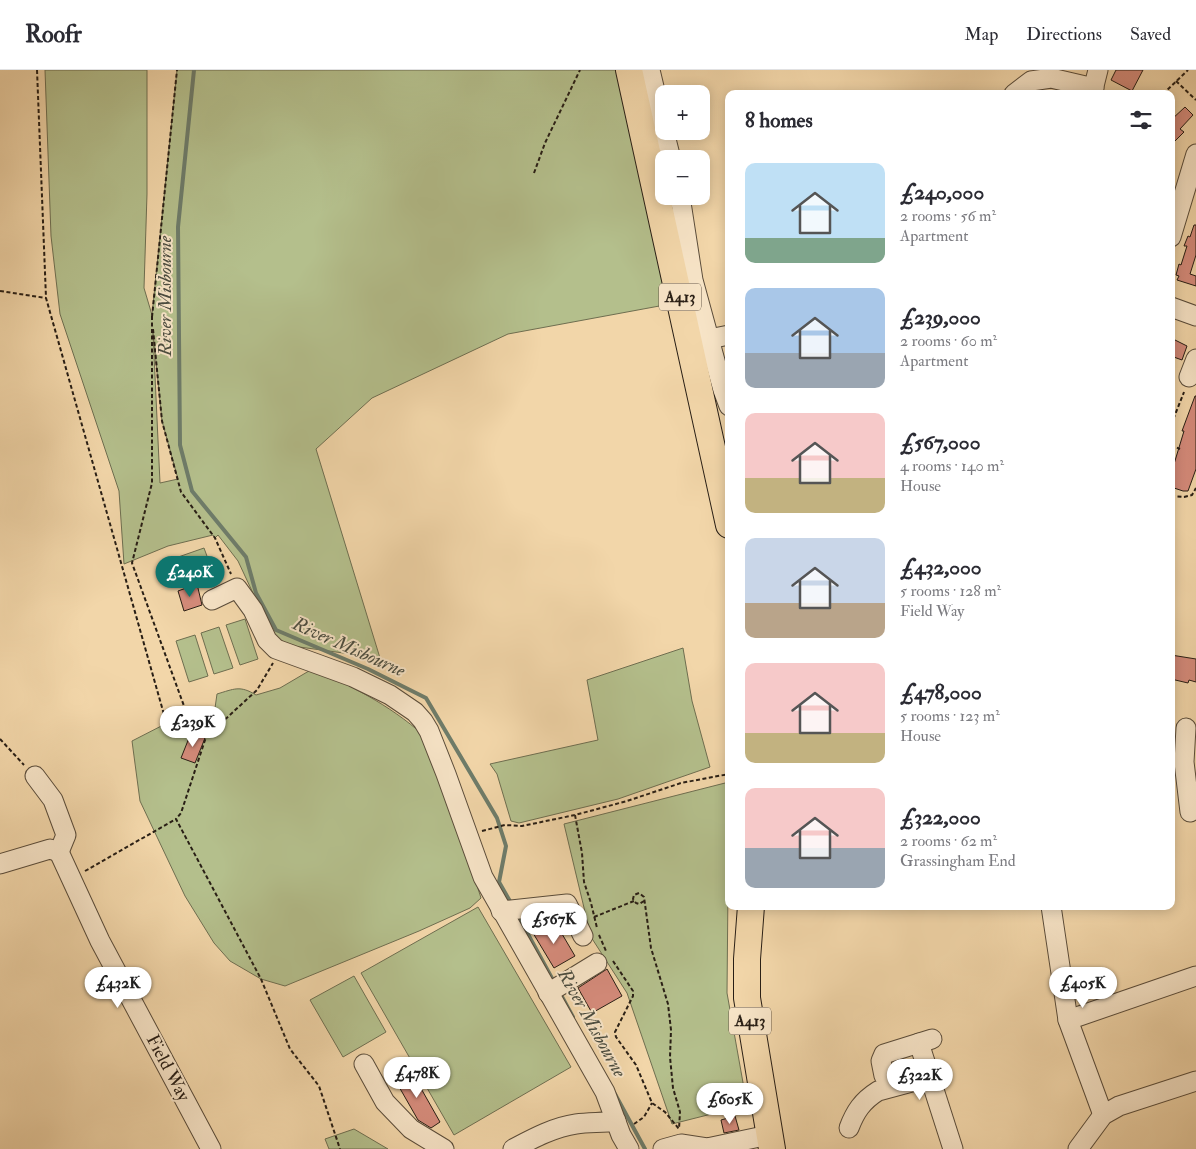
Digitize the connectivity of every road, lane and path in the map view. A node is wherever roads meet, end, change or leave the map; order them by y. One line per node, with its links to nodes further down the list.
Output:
1 (36, 70): 18 (path)
2 (177, 70): 20 (path)
3 (580, 70): 14 (path)
4 (629, 70): 26 (highway, A413)
5 (650, 70): 11 (street)
6 (1188, 70): 7 (path)
7 (1176, 81): 10 (path); 12 (path)
8 (1095, 84): 9 (street)
9 (1019, 90)
10 (1167, 90)
11 (655, 91)
12 (1196, 100)
13 (1196, 154): 16 (street)
14 (534, 173)
15 (681, 205): 23 (street)
16 (1175, 223)
17 (0, 291): 18 (path)
18 (46, 298): 36 (path)
19 (1175, 309): 21 (street)
20 (152, 316): 33 (path); 38 (path)
21 (1196, 316)
22 (725, 336): 23 (street)
23 (709, 339): 26 (street)
24 (1196, 359): 25 (street)
25 (1190, 377): 27 (path)
26 (720, 391): 30 (highway, A413)
27 (1175, 415)
28 (1175, 447): 29 (path)
29 (1180, 449)
30 (725, 465)
31 (1196, 488): 32 (path)
32 (1175, 496)
33 (237, 588): 34 (street); 35 (street)
34 (212, 600)
35 (280, 651): 38 (path); 51 (street)
36 (165, 718)
37 (1184, 728): 42 (street)
38 (206, 737): 44 (path)
39 (0, 739): 41 (path)
40 (725, 775): 43 (path)
41 (35, 776): 46 (street)
42 (1190, 812)
43 (575, 815): 45 (path); 54 (path)
44 (176, 819): 48 (path); 71 (path)
45 (495, 827)
46 (59, 852): 47 (street); 48 (street, Field Way)
47 (0, 864)
48 (72, 878): 70 (street, Field Way)
49 (644, 900): 50 (path); 50 (path); 68 (path)
50 (634, 901): 54 (path)
51 (510, 910): 55 (street); 58 (street)
52 (751, 910): 69 (highway, A413)
53 (1052, 910): 59 (street)
54 (594, 917): 56 (path)
55 (583, 936)
56 (605, 958): 58 (street); 64 (path)
57 (1196, 976): 59 (street)
58 (555, 989): 66 (street)
59 (1068, 1020): 65 (street)
60 (364, 1064): 72 (street)
61 (884, 1076): 62 (street)
62 (930, 1077): 67 (street); 76 (street)
63 (1196, 1081): 65 (street)
64 (652, 1103): 66 (path); 68 (path)
65 (1103, 1115): 77 (street)
66 (622, 1124): 73 (street); 74 (street)
67 (849, 1128)
68 (680, 1136): 69 (street); 75 (street)
69 (770, 1142)
70 (211, 1149)
71 (340, 1149)
72 (444, 1149)
73 (513, 1149)
74 (629, 1149)
75 (663, 1149)
76 (953, 1149)
77 (1078, 1149)

